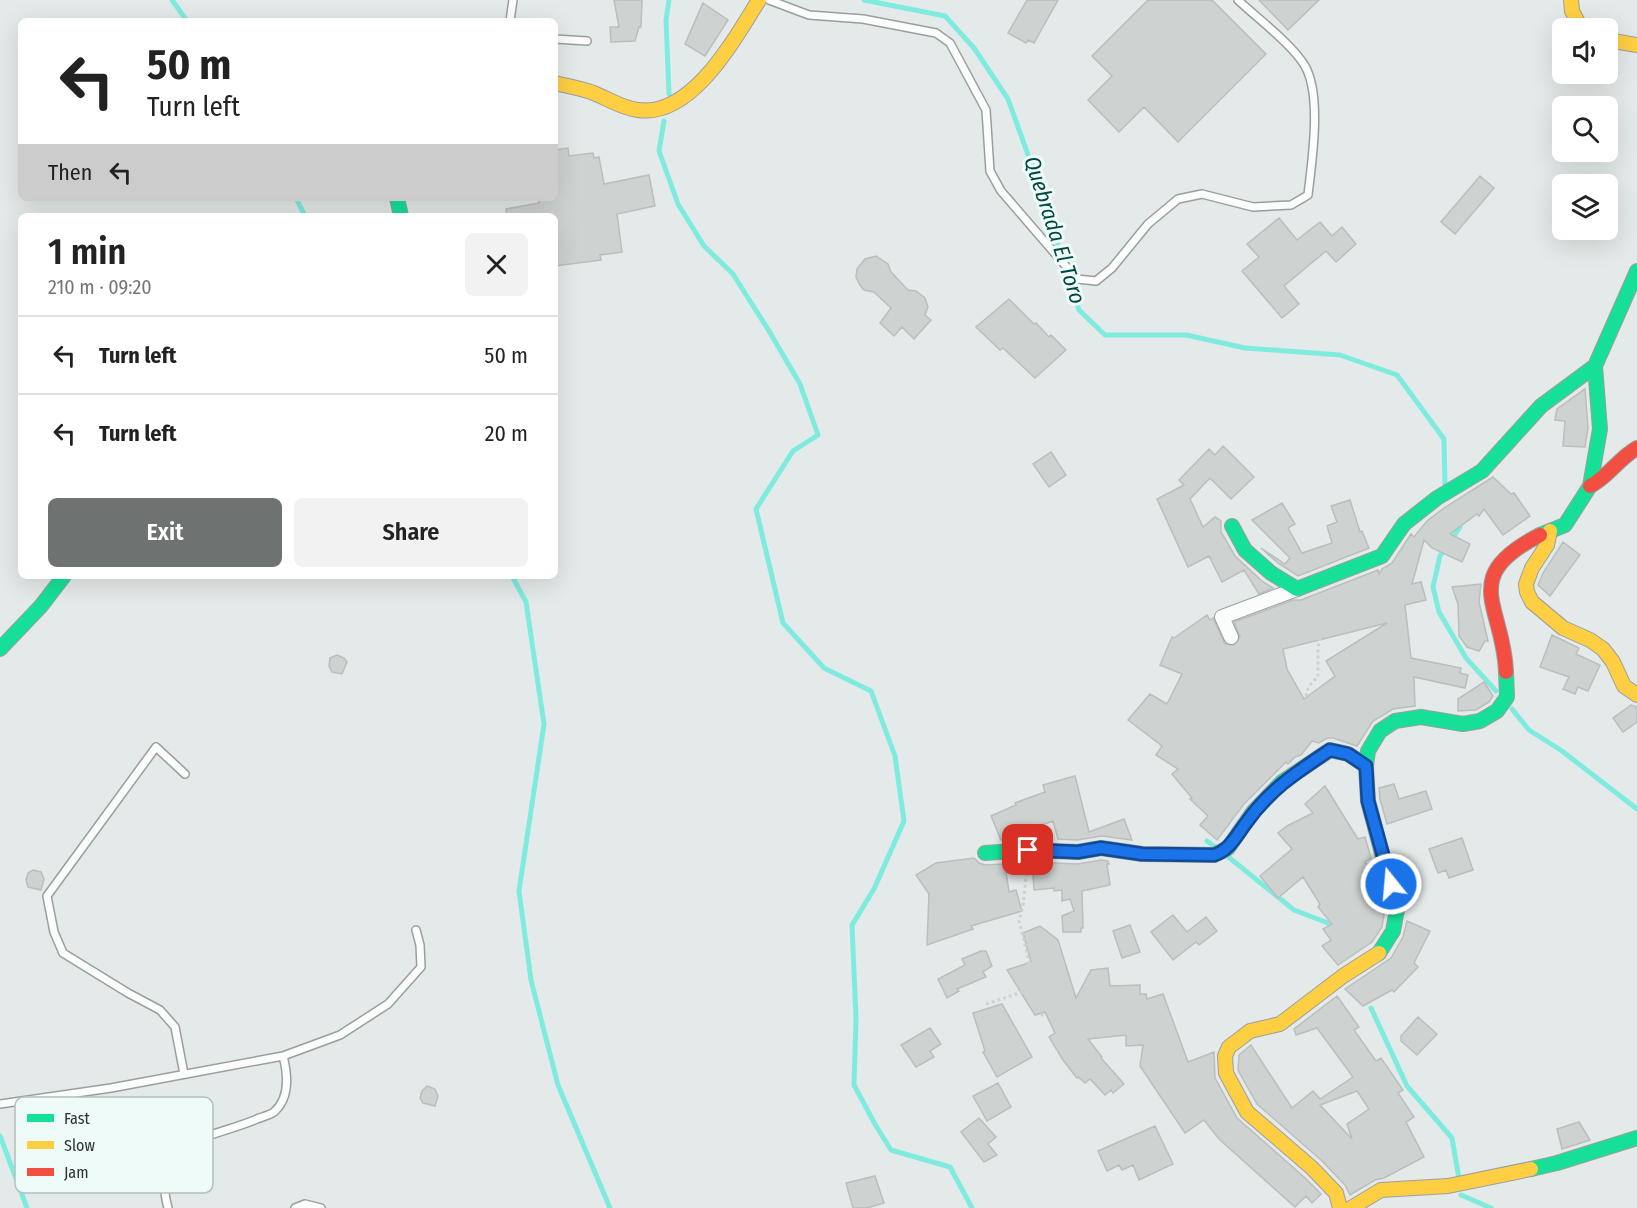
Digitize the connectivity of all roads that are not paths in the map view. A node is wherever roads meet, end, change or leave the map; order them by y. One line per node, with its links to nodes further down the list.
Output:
1 (513, 0): 6 (lane)
2 (759, 0): 12 (street)
3 (769, 0): 4 (lane)
4 (1238, 0)
5 (1571, 0): 7 (street)
6 (510, 18)
7 (1576, 18)
8 (558, 39): 9 (lane)
9 (587, 41)
10 (1618, 42): 11 (street)
11 (1637, 45)
12 (558, 84)
13 (1637, 271): 14 (street)
14 (1595, 366): 16 (street); 20 (street)
15 (1637, 448): 16 (street)
16 (1590, 486): 18 (street)
17 (1232, 526): 20 (street)
18 (1550, 531): 23 (street); 24 (street)
19 (62, 579): 22 (street)
20 (1297, 589): 21 (street)
21 (1231, 637)
22 (0, 649)
23 (1637, 696)
24 (1366, 766): 26 (street); 39 (street)
25 (186, 774): 29 (lane)
26 (985, 853)
27 (416, 930): 28 (lane)
28 (283, 1056): 29 (lane); 33 (lane)
29 (184, 1074): 30 (lane)
30 (49, 1097)
31 (15, 1102): 32 (lane)
32 (0, 1104)
33 (213, 1134)
34 (1637, 1138): 40 (street)
35 (165, 1193): 36 (lane)
36 (168, 1208)
37 (295, 1208): 38 (lane)
38 (321, 1208)
39 (1340, 1208)
40 (1351, 1208)

